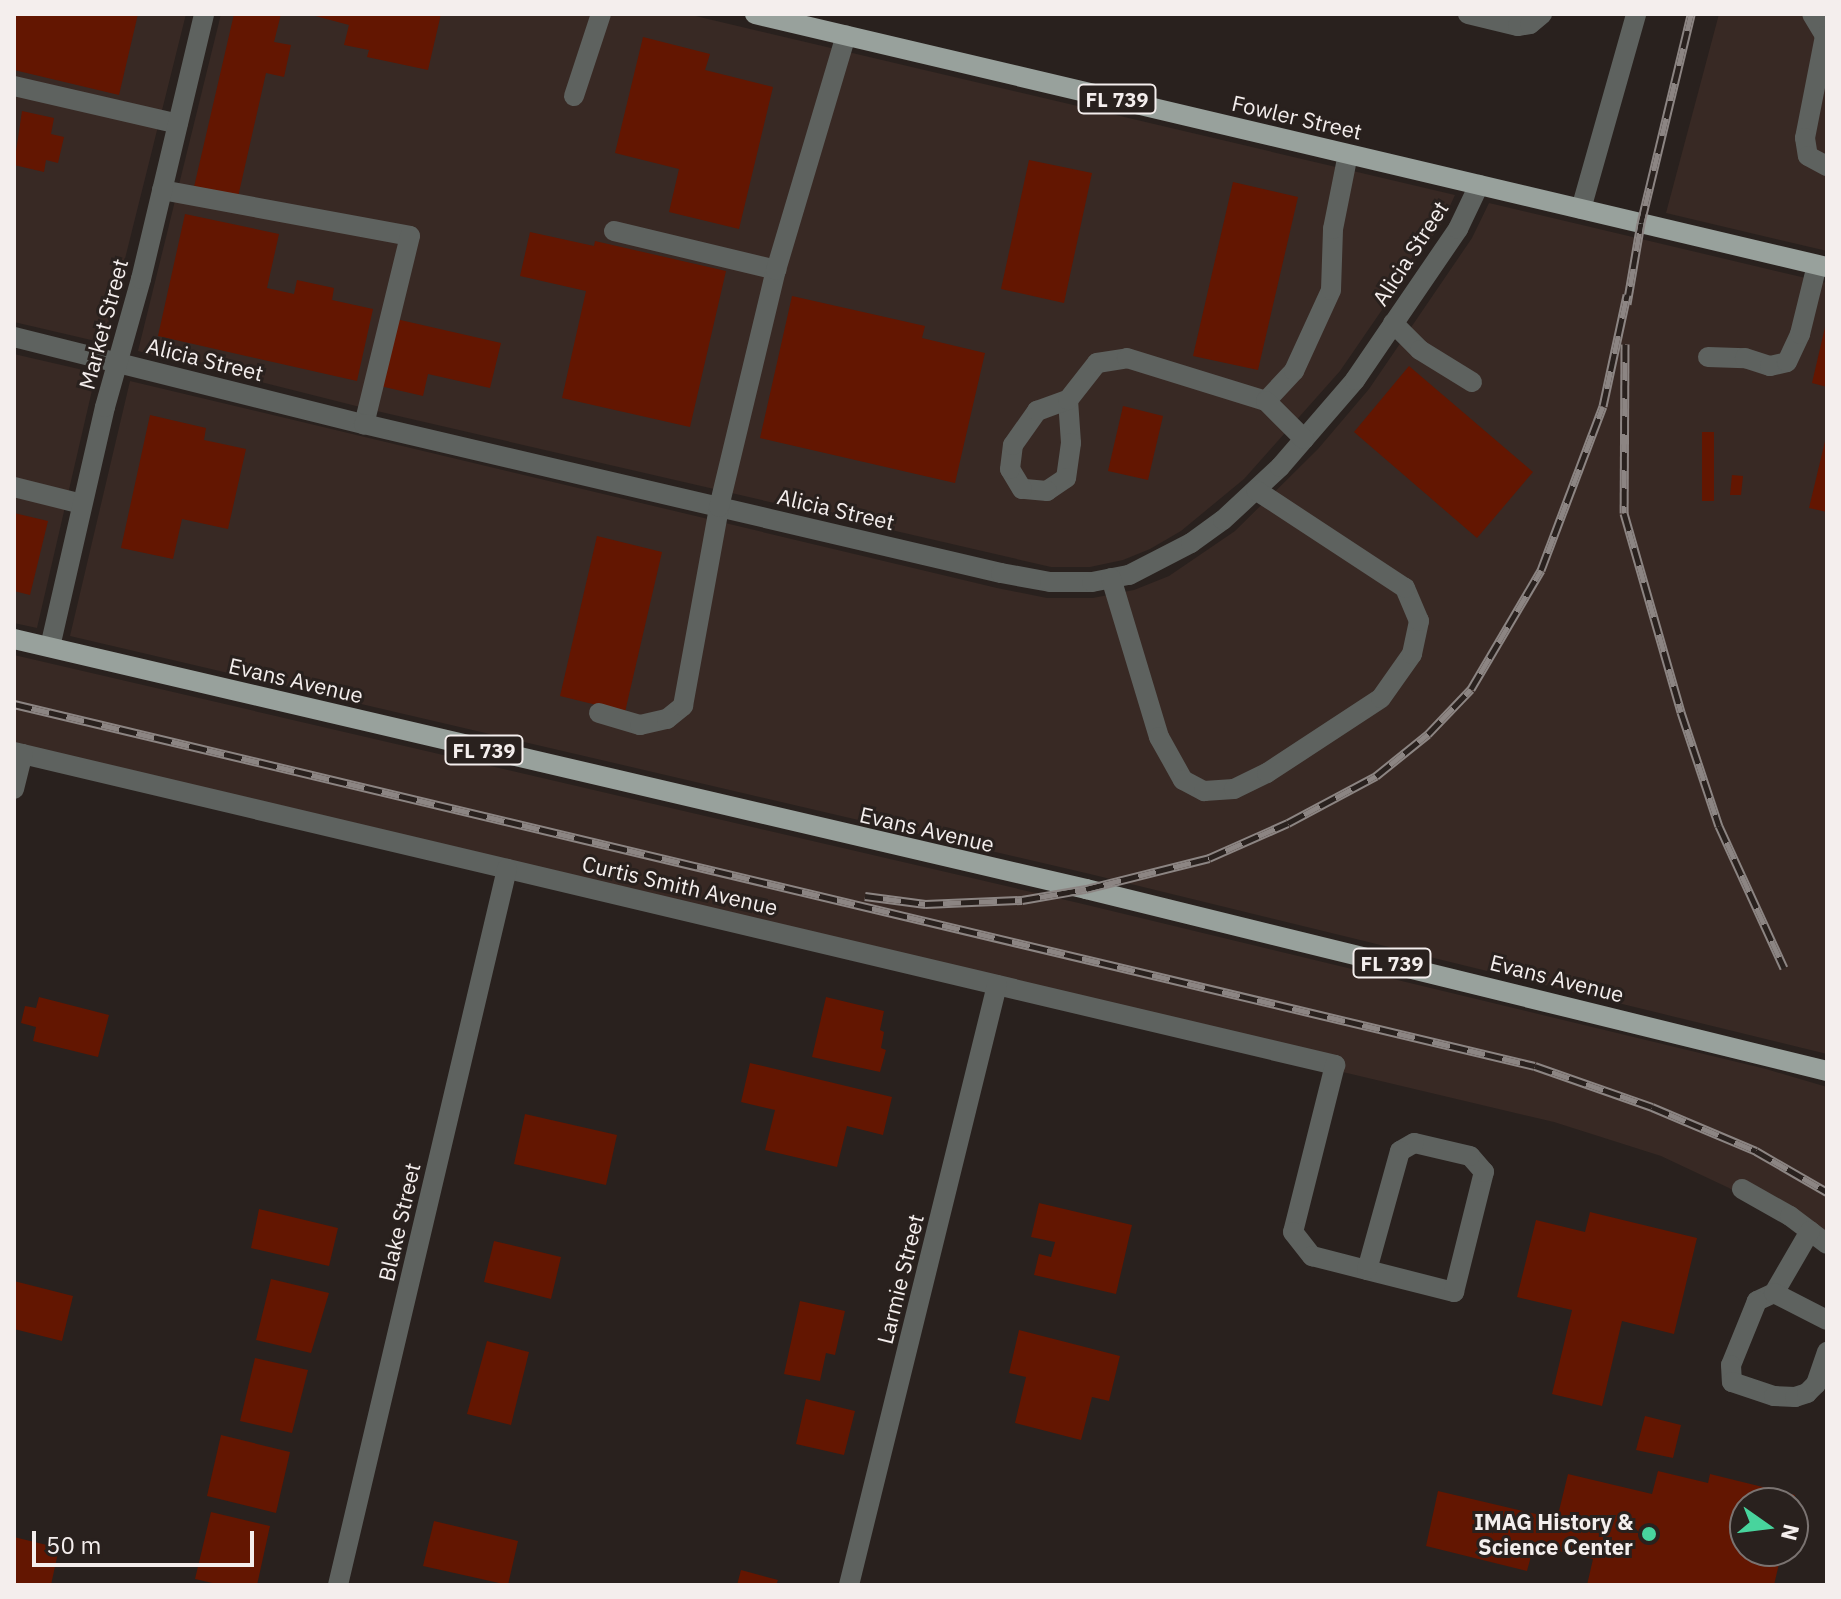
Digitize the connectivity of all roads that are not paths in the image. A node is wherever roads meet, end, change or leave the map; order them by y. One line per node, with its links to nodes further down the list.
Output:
1 (204, 14): 11 (street, Market Street)
2 (601, 14): 10 (street)
3 (755, 14): 8 (main road, Fowler Street / FL 739)
4 (1468, 14): 5 (street)
5 (1542, 14)
6 (1636, 14): 16 (street)
7 (1812, 14): 13 (street)
8 (846, 35): 12 (main road, Fowler Street / FL 739); 19 (street)
9 (14, 86): 11 (street)
10 (574, 96)
11 (178, 124): 15 (street, Market Street)
12 (1348, 154): 14 (main road, Fowler Street / FL 739); 26 (street)
13 (1827, 166)
14 (1479, 185): 16 (main road, Fowler Street / FL 739); 20 (street, Alicia Street)
15 (162, 190): 23 (street, Market Street); 27 (street)
16 (1581, 209): 18 (main road, Fowler Street / FL 739)
17 (614, 231): 19 (street)
18 (1822, 266): 22 (street)
19 (776, 270): 32 (street)
20 (1393, 323): 24 (street); 28 (street, Alicia Street)
21 (14, 337): 23 (street, Alicia Street)
22 (1708, 357)
23 (117, 362): 27 (street, Alicia Street); 31 (street, Market Street)
24 (1472, 382)
25 (1068, 400): 26 (street)
26 (1266, 401): 28 (street)
27 (364, 424): 32 (street, Alicia Street)
28 (1304, 439): 30 (street, Alicia Street)
29 (14, 487): 31 (street)
30 (1256, 490): 33 (street, Alicia Street); 33 (street)
31 (82, 504): 35 (street, Market Street)
32 (719, 507): 33 (street, Alicia Street); 36 (street)
33 (1111, 578)
34 (14, 639): 35 (main road, Evans Avenue / FL 739)
35 (50, 647): 41 (main road, Evans Avenue / FL 739)
36 (599, 713)
37 (18, 753): 38 (street); 39 (street, Curtis Smith Avenue)
38 (14, 789)
39 (507, 869): 40 (street, Curtis Smith Avenue); 49 (street, Blake Street)
40 (997, 985): 45 (street, Curtis Smith Avenue); 50 (street, Larmie Street)
41 (1827, 1071)
42 (1742, 1189): 43 (street)
43 (1810, 1231): 44 (street); 46 (street)
44 (1827, 1244)
45 (1367, 1270): 45 (street)
46 (1774, 1293): 47 (street); 48 (street)
47 (1827, 1320)
48 (1827, 1352)
49 (338, 1585)
50 (849, 1585)

